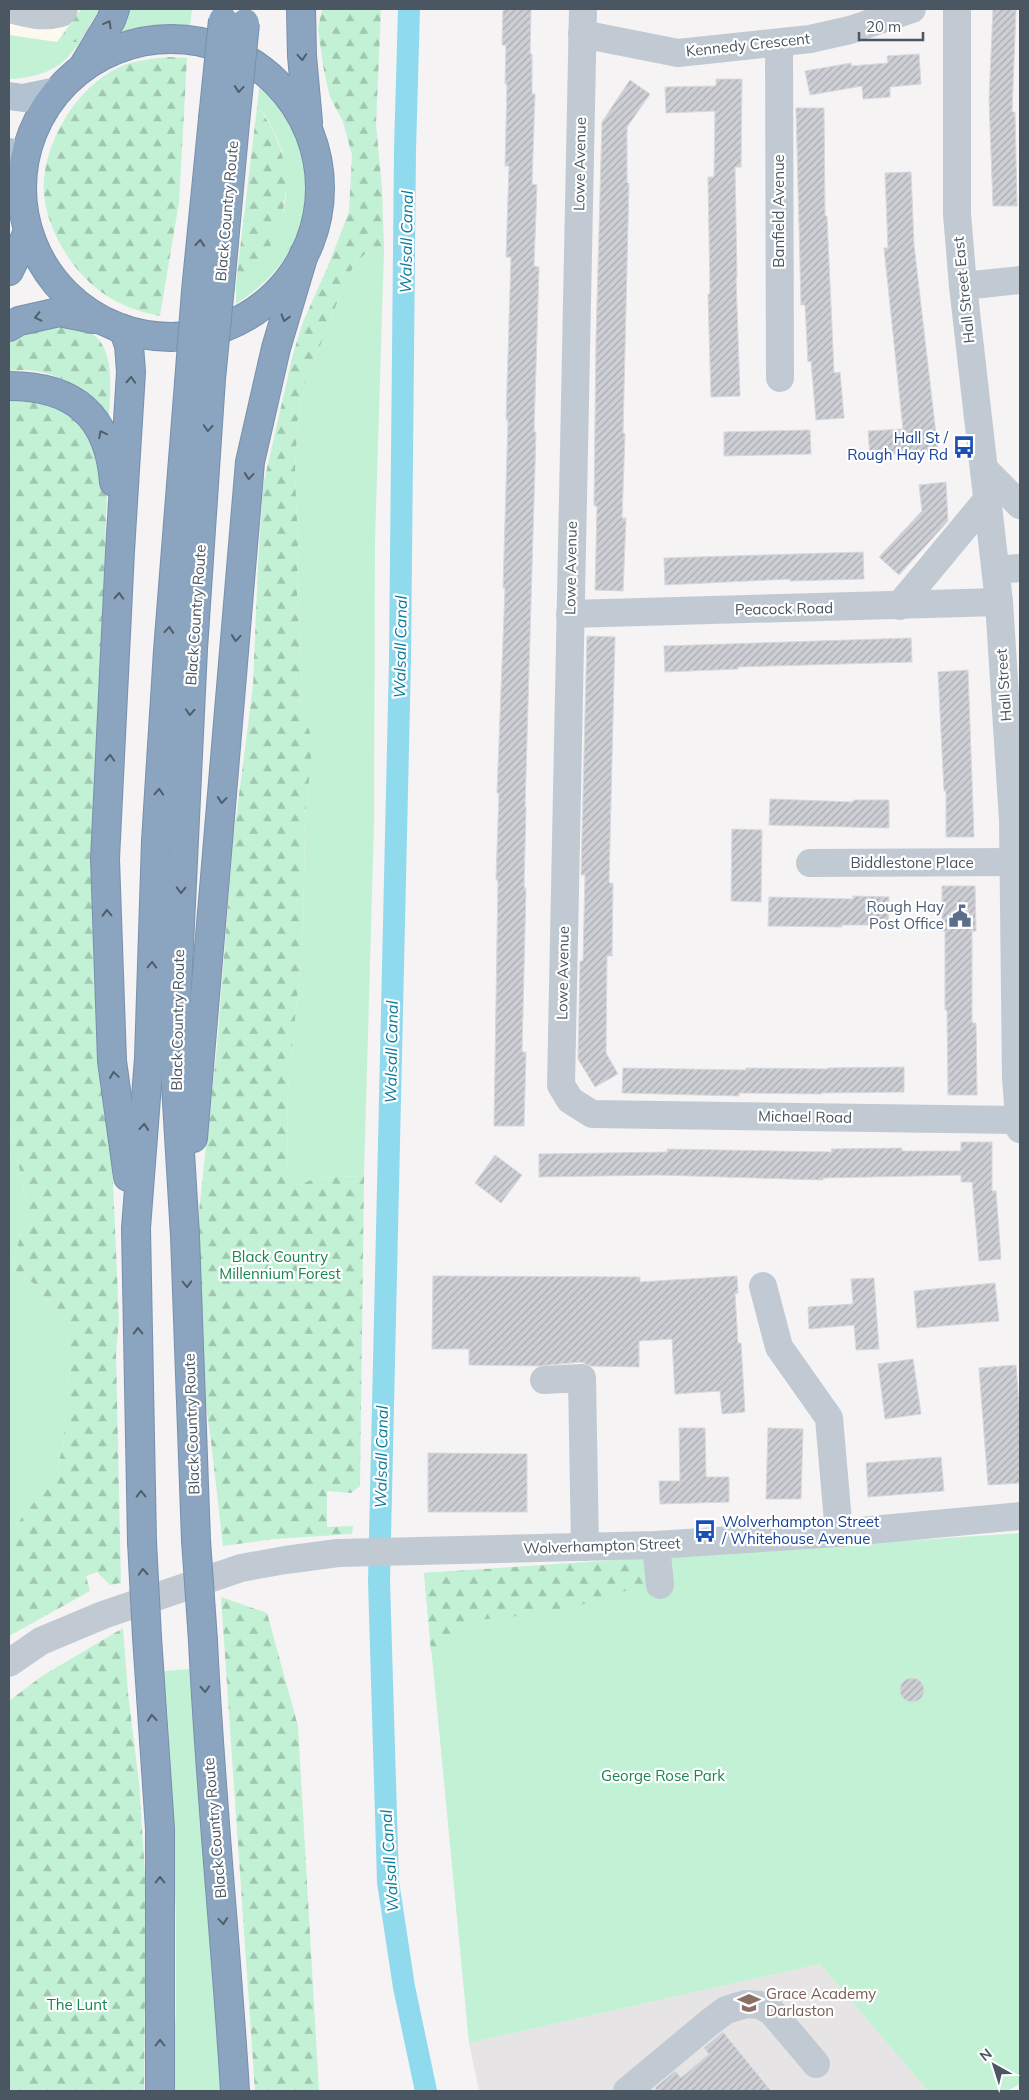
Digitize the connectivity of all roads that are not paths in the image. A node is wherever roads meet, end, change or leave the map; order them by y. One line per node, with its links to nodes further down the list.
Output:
1 (10, 9): 2 (street)
2 (64, 9)
3 (115, 9): 10 (highway, one-way to 3)
4 (301, 9): 13 (highway, one-way to 13)
5 (912, 9): 9 (street, Kennedy Crescent)
6 (957, 9): 19 (street, Hall Street East)
7 (235, 15): 23 (highway, Black Country Route, bridge)
8 (583, 21): 9 (street, Kennedy Crescent); 32 (street, Lowe Avenue)
9 (779, 43): 22 (street, Banfield Avenue)
10 (82, 68): 11 (highway); 13 (highway)
11 (57, 91): 12 (main road); 14 (highway)
12 (9, 96)
13 (309, 134): 16 (highway)
14 (16, 162): 15 (highway)
15 (28, 232): 17 (highway); 20 (highway)
16 (304, 254): 20 (highway); 40 (highway, one-way to 40)
17 (9, 271)
18 (1020, 280): 19 (street)
19 (963, 286): 25 (street, Hall Street East)
20 (113, 324): 21 (highway, one-way to 21); 28 (highway, one-way to 20)
21 (9, 327)
22 (780, 378)
23 (200, 381): 39 (highway, Black Country Route, one-way to 23); 40 (highway, Black Country Route, one-way to 40)
24 (9, 386): 28 (highway, one-way to 24)
25 (984, 469): 26 (street, Hall Street East); 27 (street)
26 (988, 500): 29 (street, Hall Street East); 31 (street)
27 (1020, 505)
28 (120, 550): 39 (highway, one-way to 28)
29 (1008, 569): 30 (street, Hall Street)
30 (999, 602): 31 (street, Peacock Road); 33 (street, Hall Street)
31 (898, 606): 32 (street, Peacock Road)
32 (570, 614): 37 (street, Lowe Avenue)
33 (1016, 820): 34 (street, Hall Street)
34 (1014, 862): 35 (street, Biddlestone Place); 36 (street, Hall Street)
35 (810, 863)
36 (1018, 1078): 38 (street, Hall Street)
37 (592, 1114): 38 (street, Michael Road)
38 (1020, 1125)
39 (136, 1228): 50 (highway, Black Country Route, one-way to 39, bridge)
40 (185, 1236): 51 (highway, Black Country Route, one-way to 51, bridge)
41 (763, 1286): 44 (street)
42 (544, 1380): 46 (street)
43 (1020, 1516): 44 (street, Wolverhampton Street)
44 (839, 1533): 45 (street, Wolverhampton Street)
45 (656, 1545): 46 (street, Wolverhampton Street); 47 (street)
46 (585, 1547): 48 (street, Wolverhampton Street)
47 (660, 1585)
48 (9, 1663)
49 (816, 2064): 52 (street)
50 (160, 2091)
51 (235, 2091)
52 (627, 2091)

